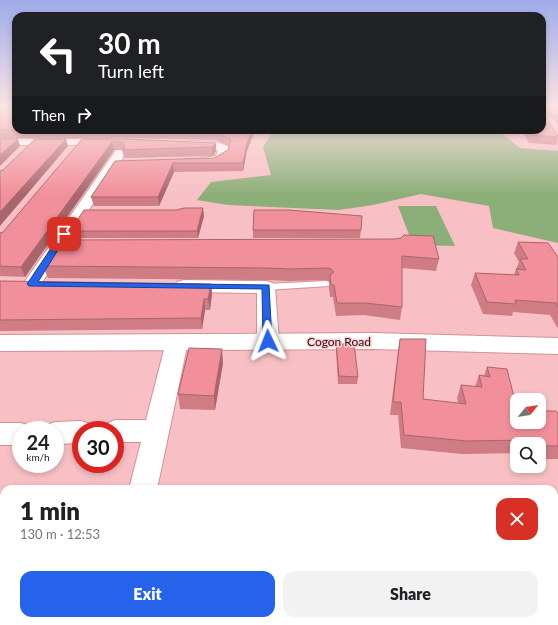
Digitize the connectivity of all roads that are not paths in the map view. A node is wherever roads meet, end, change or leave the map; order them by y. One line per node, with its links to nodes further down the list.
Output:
1 (0, 142): 2 (street)
2 (34, 142): 3 (street); 8 (street)
3 (80, 142): 4 (street); 7 (street)
4 (127, 142): 5 (street); 10 (street)
5 (142, 142)
6 (179, 144): 9 (street)
7 (70, 154)
8 (20, 156)
9 (191, 162)
10 (112, 164): 11 (street); 13 (street)
11 (128, 164)
12 (326, 284): 15 (lane)
13 (55, 285)
14 (164, 286): 15 (street)
15 (266, 287): 16 (street)
16 (268, 341): 17 (street, Cogon Road); 19 (street, Cogon Road)
17 (177, 342): 18 (street, Cogon Road); 20 (street)
18 (0, 343)
19 (558, 346)
20 (157, 430): 21 (street); 24 (street)
21 (124, 432)
22 (0, 434): 23 (street)
23 (12, 434)
24 (144, 485)

